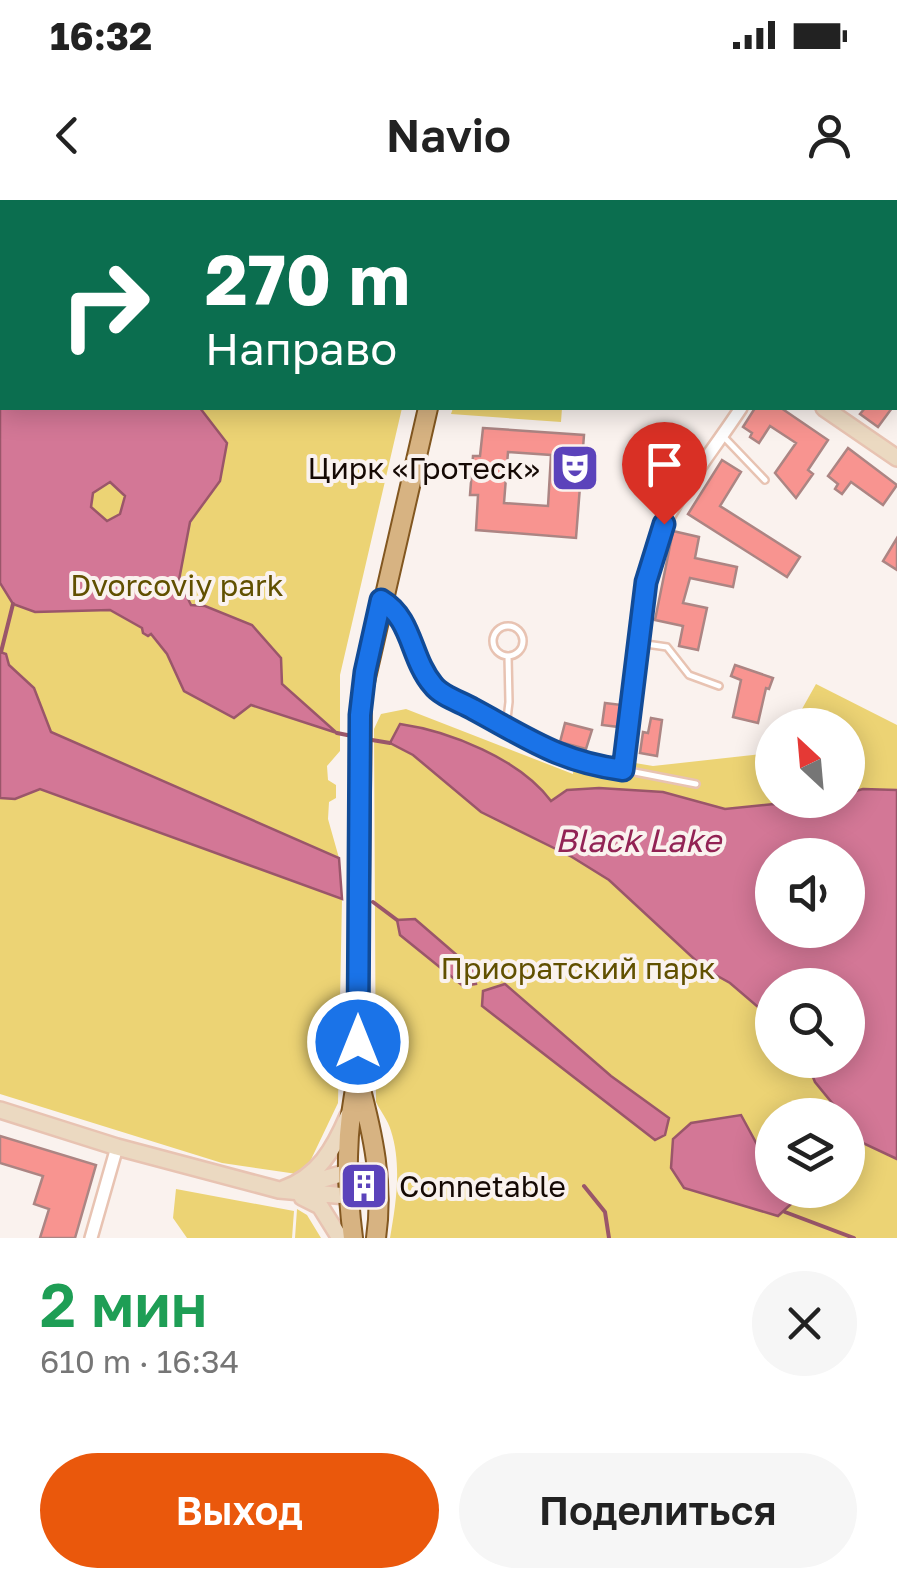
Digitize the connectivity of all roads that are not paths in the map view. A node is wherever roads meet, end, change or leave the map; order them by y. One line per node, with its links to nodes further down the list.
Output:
1 (428, 410): 7 (main road)
2 (740, 410): 4 (street)
3 (827, 410): 5 (main road)
4 (722, 435): 6 (lane); 8 (street)
5 (897, 458)
6 (764, 480)
7 (381, 600): 12 (lane); 15 (main road)
8 (639, 643): 10 (lane); 11 (street)
9 (508, 656): 9 (lane); 12 (lane)
10 (719, 686)
11 (630, 726): 13 (lane)
12 (506, 727): 13 (lane)
13 (623, 770): 14 (lane)
14 (696, 784)
15 (358, 1076): 17 (main road); 20 (main road)
16 (0, 1110): 18 (main road)
17 (349, 1114): 19 (main road); 21 (main road)
18 (117, 1148): 21 (main road); 24 (street)
19 (348, 1172): 20 (main road); 21 (main road); 22 (main road)
20 (379, 1172): 23 (main road)
21 (279, 1190): 22 (main road); 25 (main road)
22 (348, 1198): 23 (main road); 26 (main road)
23 (380, 1199): 27 (main road)
24 (91, 1238)
25 (340, 1238)
26 (353, 1238)
27 (376, 1238)

